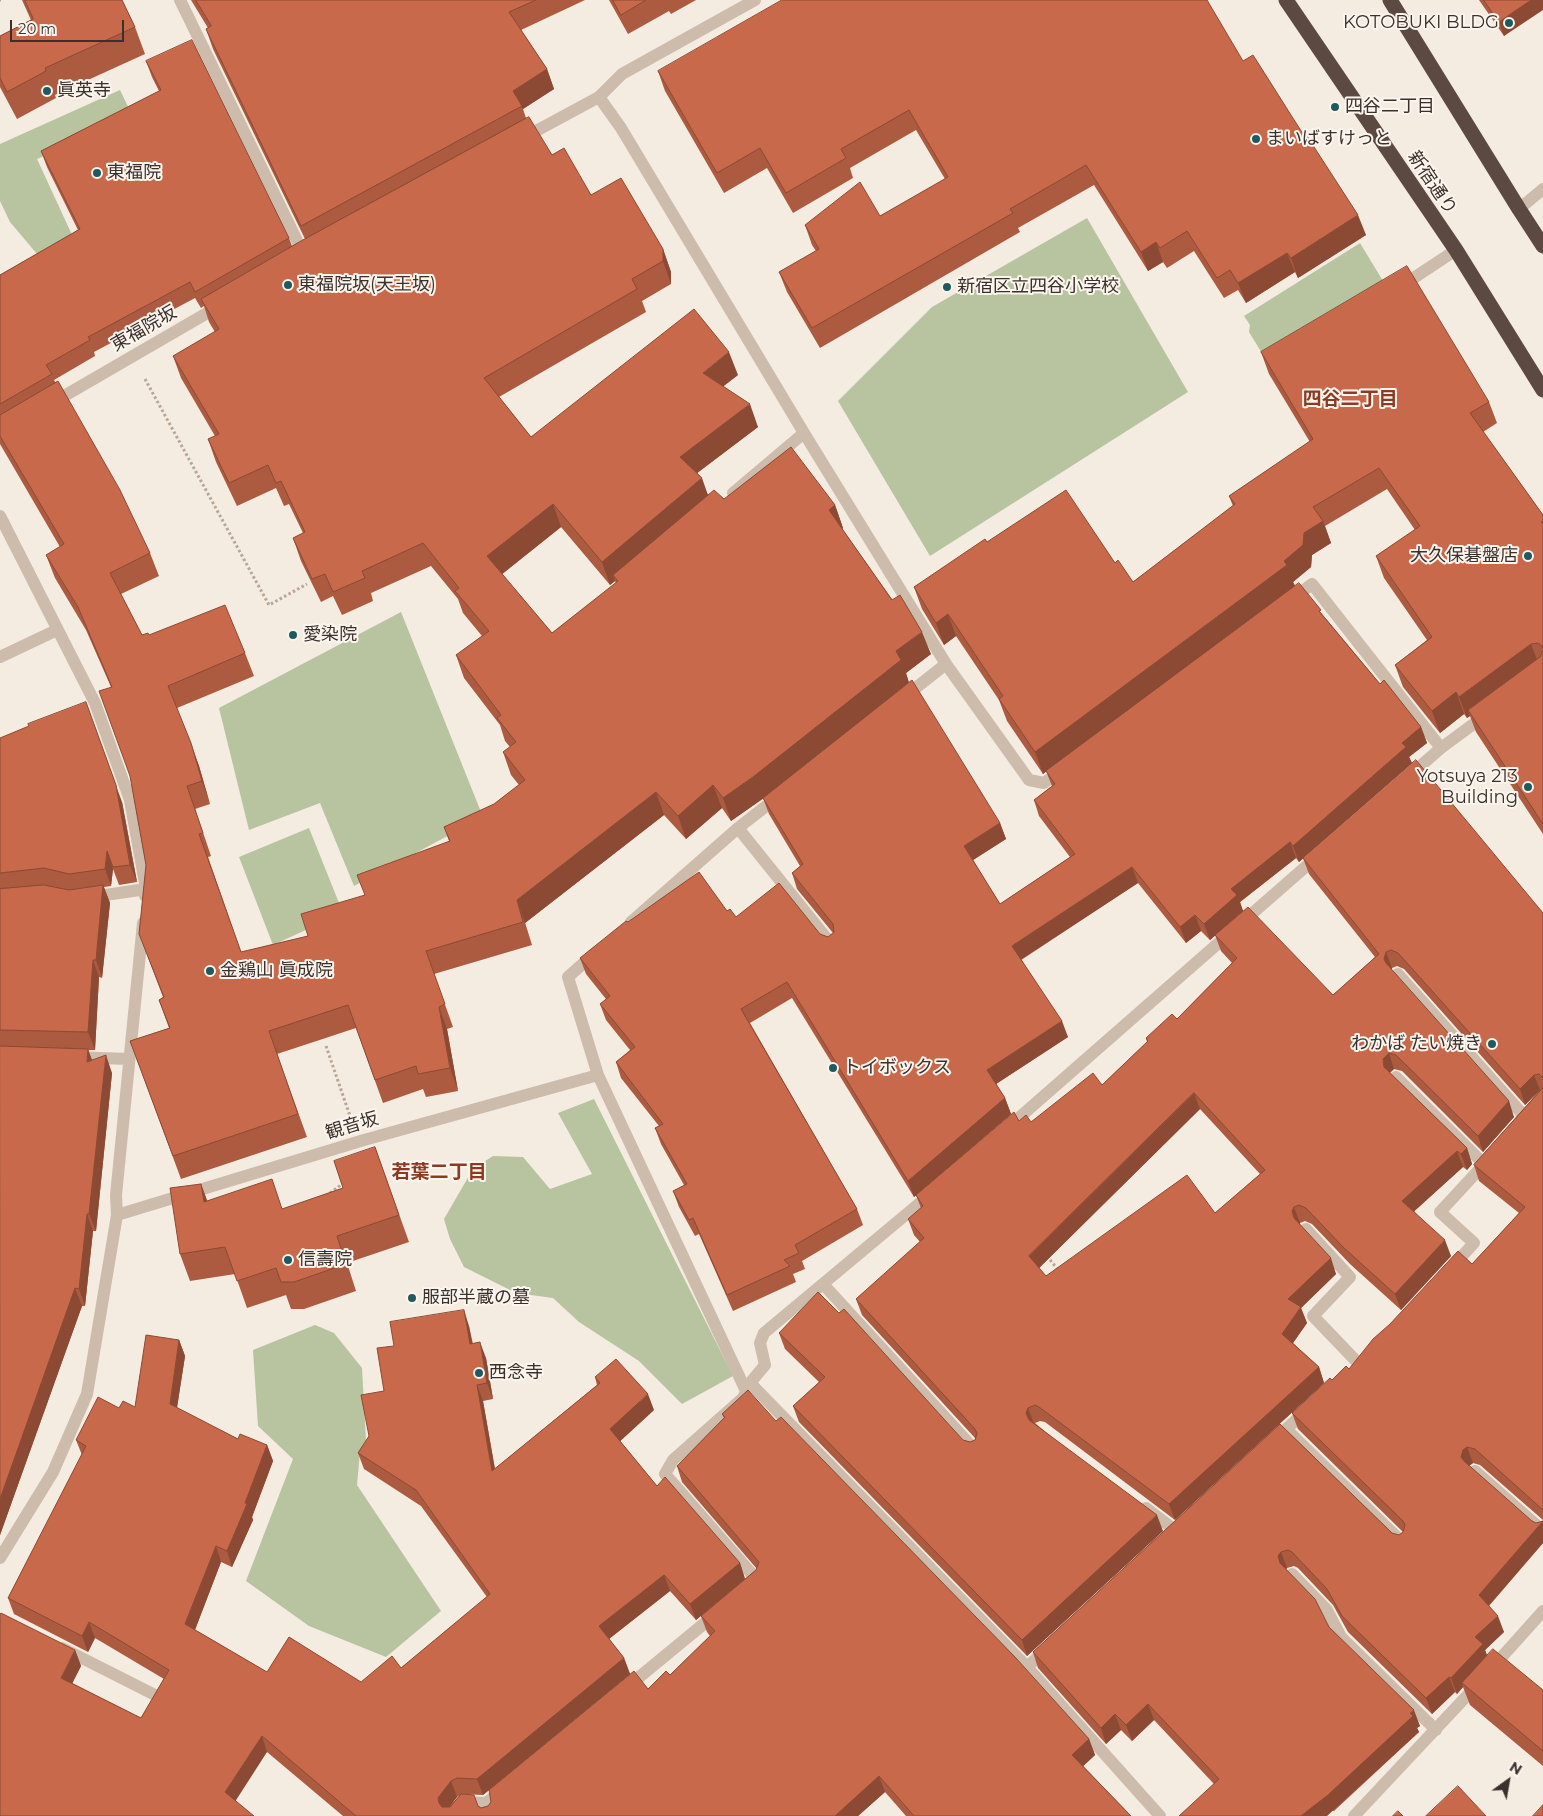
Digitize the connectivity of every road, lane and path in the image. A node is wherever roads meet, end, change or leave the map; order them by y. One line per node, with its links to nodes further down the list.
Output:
1 (180, 0): 11 (street)
2 (755, 0): 5 (street)
3 (1286, 0): 10 (highway, 新宿通り)
4 (1390, 0): 8 (highway)
5 (599, 97): 6 (street); 17 (street)
6 (513, 144)
7 (1543, 189): 8 (street)
8 (1519, 209): 9 (highway)
9 (1543, 246)
10 (1456, 250): 12 (street); 15 (highway, 新宿通り)
11 (305, 257)
12 (1391, 292)
13 (229, 300): 14 (street, 東福院坂)
14 (132, 356): 16 (street, 東福院坂); 20 (path)
15 (1543, 390)
16 (41, 409)
17 (804, 433): 18 (street); 24 (street)
18 (721, 503)
19 (0, 516): 22 (street)
20 (307, 584)
21 (1281, 608): 27 (street)
22 (57, 630): 23 (street); 33 (street)
23 (0, 658)
24 (946, 664): 25 (street); 28 (street)
25 (892, 706)
26 (1496, 707): 27 (street)
27 (1441, 748): 30 (street)
28 (1075, 760)
29 (792, 786): 31 (street)
30 (1396, 788)
31 (738, 828): 35 (street); 37 (street)
32 (1328, 847): 46 (street)
33 (146, 889): 34 (street); 41 (street)
34 (84, 898)
35 (620, 932)
36 (605, 944): 42 (street)
37 (832, 945)
38 (1398, 974): 44 (street)
39 (326, 1046): 45 (path)
40 (59, 1057): 41 (street)
41 (128, 1059): 52 (street)
42 (598, 1075): 52 (street, 観音坂); 59 (street)
43 (1396, 1076): 48 (street)
44 (1525, 1117)
45 (350, 1118)
46 (998, 1137)
47 (1496, 1151): 48 (street)
48 (1484, 1164): 56 (street)
49 (350, 1180): 51 (path)
50 (944, 1182): 57 (street)
51 (329, 1195)
52 (117, 1215): 69 (street)
53 (1306, 1229): 58 (street)
54 (1043, 1252): 55 (path)
55 (1062, 1274)
56 (1442, 1278)
57 (823, 1284): 59 (street); 63 (street)
58 (1358, 1363)
59 (748, 1387): 71 (street); 76 (street)
60 (1315, 1403): 61 (street)
61 (1286, 1429): 62 (street); 68 (street)
62 (1265, 1448)
63 (975, 1450)
64 (1475, 1471): 67 (street)
65 (1136, 1501): 66 (street)
66 (1176, 1531)
67 (1543, 1531)
68 (1402, 1543)
69 (0, 1558)
70 (1292, 1574): 79 (street)
71 (742, 1593)
72 (727, 1605): 78 (street)
73 (1543, 1611): 79 (street)
74 (1055, 1641): 76 (street)
75 (53, 1643): 77 (street)
76 (1027, 1667): 83 (street)
77 (159, 1697)
78 (614, 1698)
79 (1436, 1730): 84 (street)
80 (516, 1778): 81 (street)
81 (487, 1810): 82 (street)
82 (452, 1816)
83 (1160, 1816)
84 (1354, 1816)

